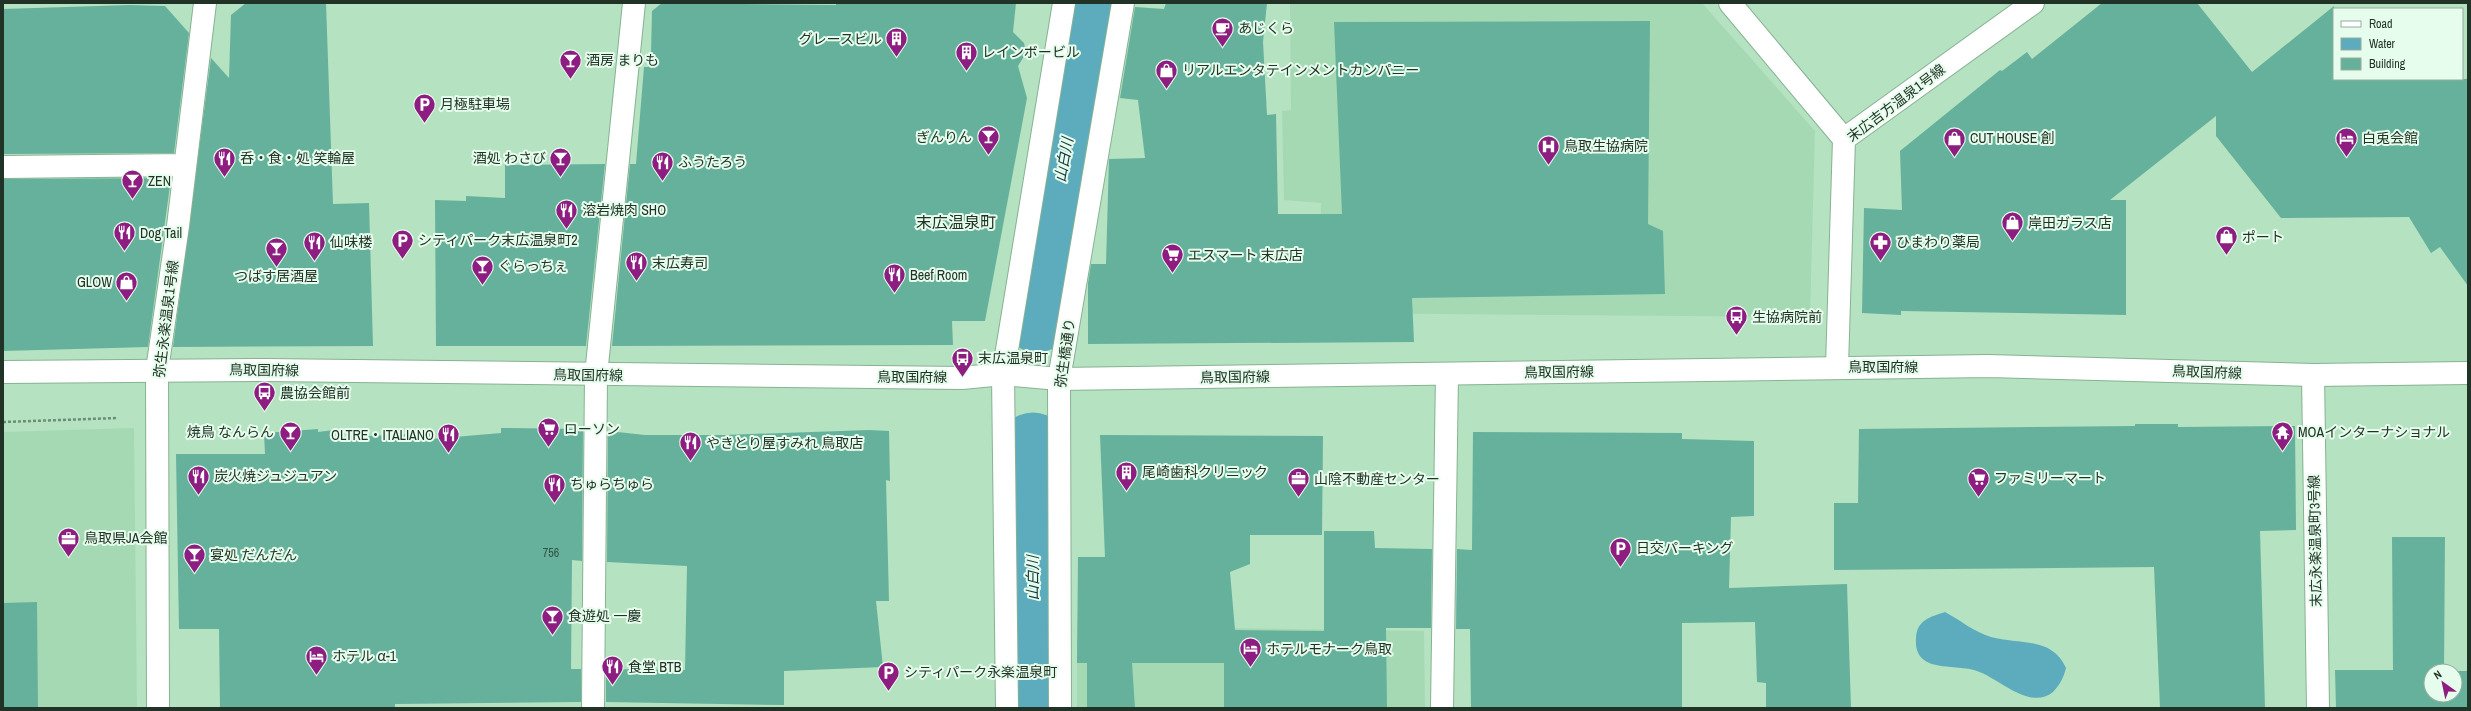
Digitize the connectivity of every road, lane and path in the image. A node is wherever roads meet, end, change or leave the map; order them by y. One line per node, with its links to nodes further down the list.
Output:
1 (205, 3): 8 (street, 弥生永楽温泉1号線)
2 (634, 3): 16 (street)
3 (1064, 3): 14 (street)
4 (1123, 3): 18 (street, 弥生橋通り)
5 (1730, 3): 7 (street)
6 (2034, 3): 7 (street, 末広吉方温泉1号線)
7 (1844, 139): 10 (street, 末広吉方温泉1号線)
8 (185, 165): 9 (street); 11 (street, 弥生永楽温泉1号線)
9 (3, 167)
10 (1837, 367): 15 (street, 鳥取国府線); 17 (street, 鳥取国府線)
11 (158, 370): 12 (street, 鳥取国府線); 16 (street, 鳥取国府線); 21 (street, 弥生永楽温泉1号線)
12 (3, 372)
13 (2468, 372): 17 (street, 鳥取国府線)
14 (1003, 374): 16 (street, 鳥取国府線); 18 (street, 鳥取国府線); 23 (street)
15 (1447, 374): 18 (street, 鳥取国府線); 25 (street)
16 (596, 375): 22 (street)
17 (2313, 375): 26 (street, 末広永楽温泉町3号線)
18 (1059, 379): 24 (street, 弥生橋通り)
19 (118, 418): 20 (path)
20 (3, 422)
21 (158, 708)
22 (594, 708)
23 (1007, 708)
24 (1060, 708)
25 (1442, 708)
26 (2318, 708)

